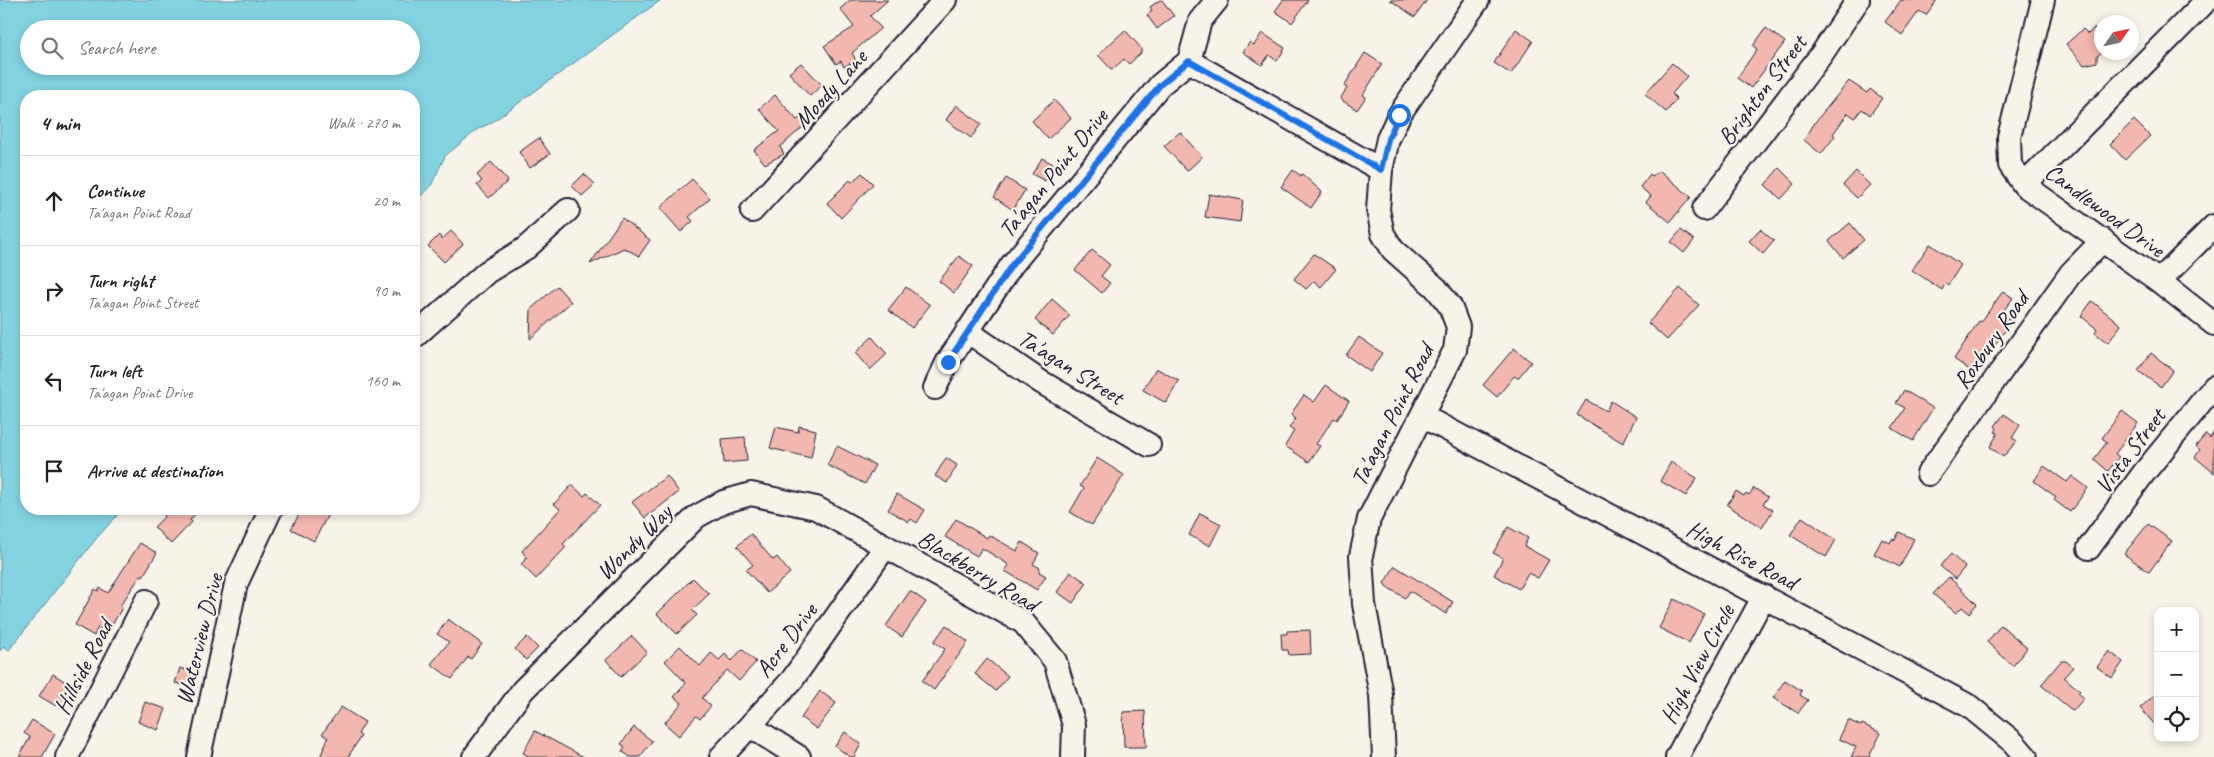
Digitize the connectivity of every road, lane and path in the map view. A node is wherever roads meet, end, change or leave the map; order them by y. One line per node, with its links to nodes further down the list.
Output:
1 (945, 0): 12 (street, Moody Lane)
2 (1216, 0): 7 (street)
3 (1478, 0): 8 (street, Ta'agan Point Road)
4 (1858, 0): 10 (street, Brighton Street)
5 (2043, 0): 9 (street, Candlewood Drive)
6 (2206, 0): 9 (street)
7 (1189, 61): 8 (street); 17 (street, Ta'agan Point Drive)
8 (1381, 170): 21 (street, Ta'agan Point Road)
9 (2024, 185): 14 (street, Candlewood Drive)
10 (1704, 208)
11 (568, 210): 18 (street)
12 (752, 212)
13 (2214, 226): 15 (street)
14 (2103, 240): 15 (street, Candlewood Drive); 23 (street, Roxbury Road)
15 (2159, 281): 16 (street, Candlewood Drive)
16 (2214, 324)
17 (967, 331): 20 (street, Ta'agan Point Drive); 22 (street, Ta'agan Street)
18 (420, 332)
19 (2214, 387): 26 (street, Vista Street)
20 (936, 388)
21 (1422, 416): 27 (street, High Rise Road); 36 (street, Ta'agan Point Road)
22 (1149, 446)
23 (1928, 474)
24 (268, 515): 31 (street, Waterview Drive)
25 (885, 547): 29 (street, Acre Drive); 32 (street, Wondy Way); 35 (street, Blackberry Road)
26 (2089, 548)
27 (1764, 596): 37 (street, High View Circle); 38 (street, High Rise Road)
28 (146, 601): 30 (street, Hillside Road)
29 (750, 726): 33 (street, Acre Drive); 34 (street)
30 (67, 757)
31 (199, 757)
32 (474, 757)
33 (721, 757)
34 (799, 757)
35 (1073, 757)
36 (1384, 757)
37 (1677, 757)
38 (2026, 757)

